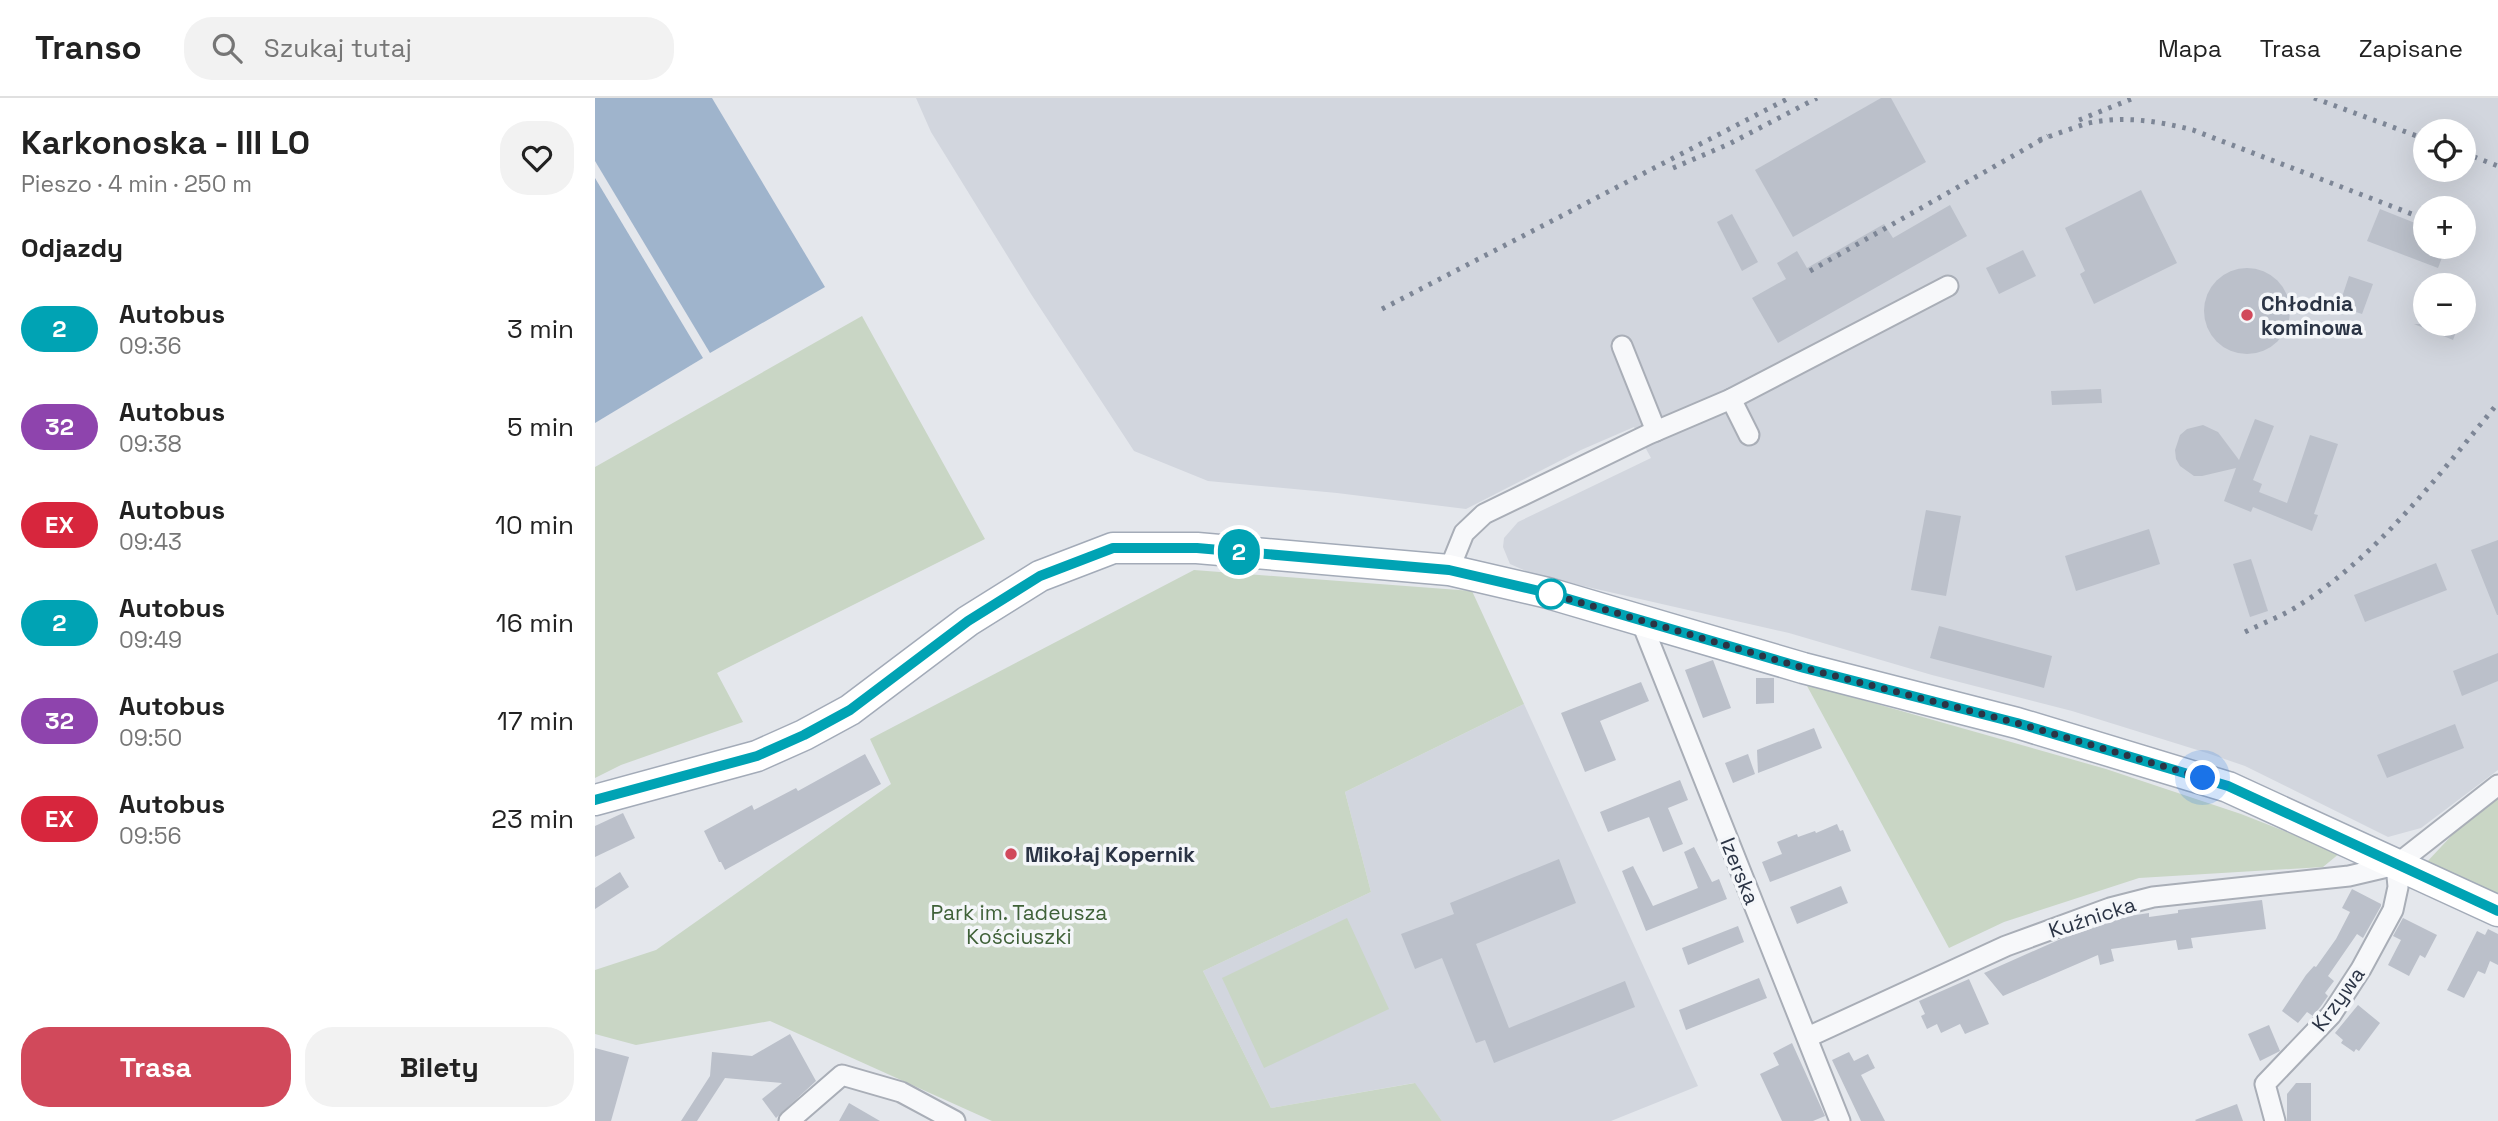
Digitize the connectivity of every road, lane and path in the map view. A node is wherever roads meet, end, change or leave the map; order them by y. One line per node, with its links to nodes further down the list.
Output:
1 (1948, 286): 3 (street)
2 (1622, 346): 4 (street)
3 (1731, 399): 4 (street); 5 (street)
4 (1656, 431): 6 (street)
5 (1749, 435)
6 (1449, 570): 7 (main road); 9 (main road)
7 (1645, 620): 10 (main road); 12 (street, Izerska)
8 (2498, 785): 10 (street)
9 (595, 800)
10 (2396, 865): 11 (main road); 12 (street, Kuźnicka); 16 (street, Krzywa)
11 (2498, 911)
12 (1808, 1037): 15 (street, Izerska)
13 (789, 1121): 14 (street)
14 (955, 1121)
15 (1840, 1121)
16 (2275, 1121)

